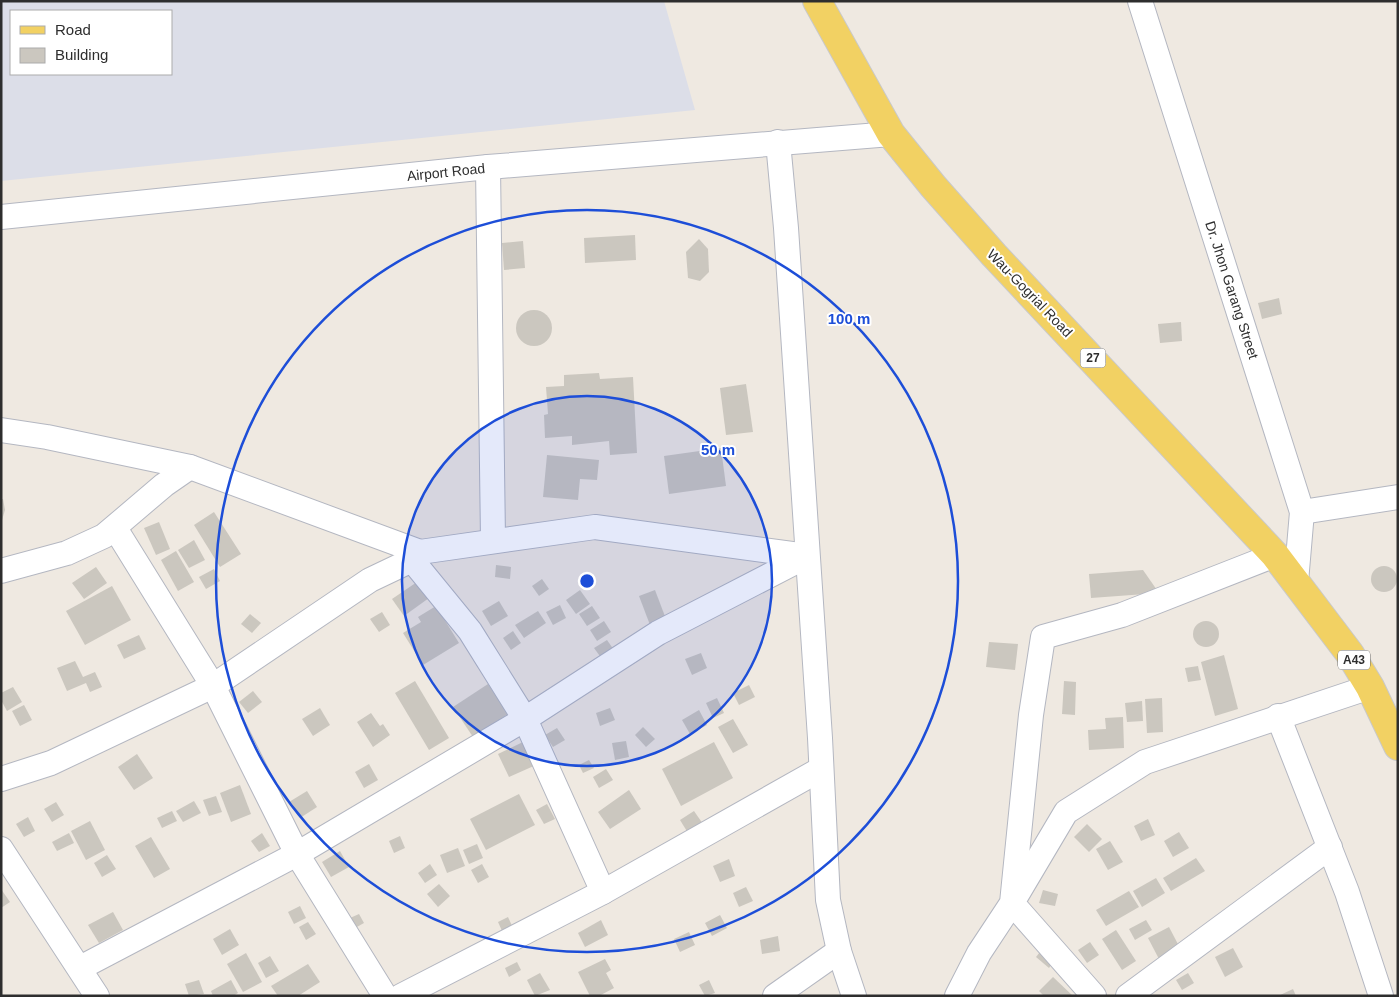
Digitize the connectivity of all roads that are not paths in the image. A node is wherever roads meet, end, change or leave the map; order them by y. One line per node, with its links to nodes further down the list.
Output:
1 (816, 1): 3 (main road, Wau-Gogrial Road / 27)
2 (1140, 1): 10 (street, Dr. Jhon Garang Street)
3 (891, 134): 4 (street, Airport Road); 13 (main road, Wau-Gogrial Road / 27)
4 (778, 142): 5 (street, Airport Road); 15 (street)
5 (488, 167): 6 (street, Airport Road); 12 (street)
6 (1, 217)
7 (1, 430): 8 (street)
8 (190, 467): 11 (street); 14 (street)
9 (1398, 498): 10 (street)
10 (1302, 512): 17 (street, Dr. Jhon Garang Street)
11 (115, 528): 16 (street); 18 (street)
12 (493, 540): 14 (street); 15 (street)
13 (1275, 555): 17 (main road, Wau-Gogrial Road / 27); 29 (street)
14 (416, 556): 18 (street); 21 (street)
15 (807, 556): 21 (street); 23 (street)
16 (1, 571)
17 (1296, 582): 19 (main road, A43)
18 (213, 686): 24 (street); 27 (street)
19 (1370, 687): 20 (street); 22 (main road, A43)
20 (1278, 716): 25 (street); 29 (street)
21 (525, 719): 27 (street); 28 (street)
22 (1398, 746)
23 (821, 769): 28 (street); 30 (street)
24 (1, 779)
25 (1330, 848): 39 (street); 40 (street)
26 (1, 849): 31 (street)
27 (297, 854): 31 (street); 33 (street)
28 (603, 892): 34 (street)
29 (1012, 903): 37 (street); 38 (street)
30 (839, 951): 35 (street); 36 (street)
31 (80, 968): 32 (street)
32 (97, 996)
33 (385, 996)
34 (401, 996)
35 (775, 996)
36 (854, 996)
37 (957, 996)
38 (1094, 996)
39 (1128, 996)
40 (1381, 996)

